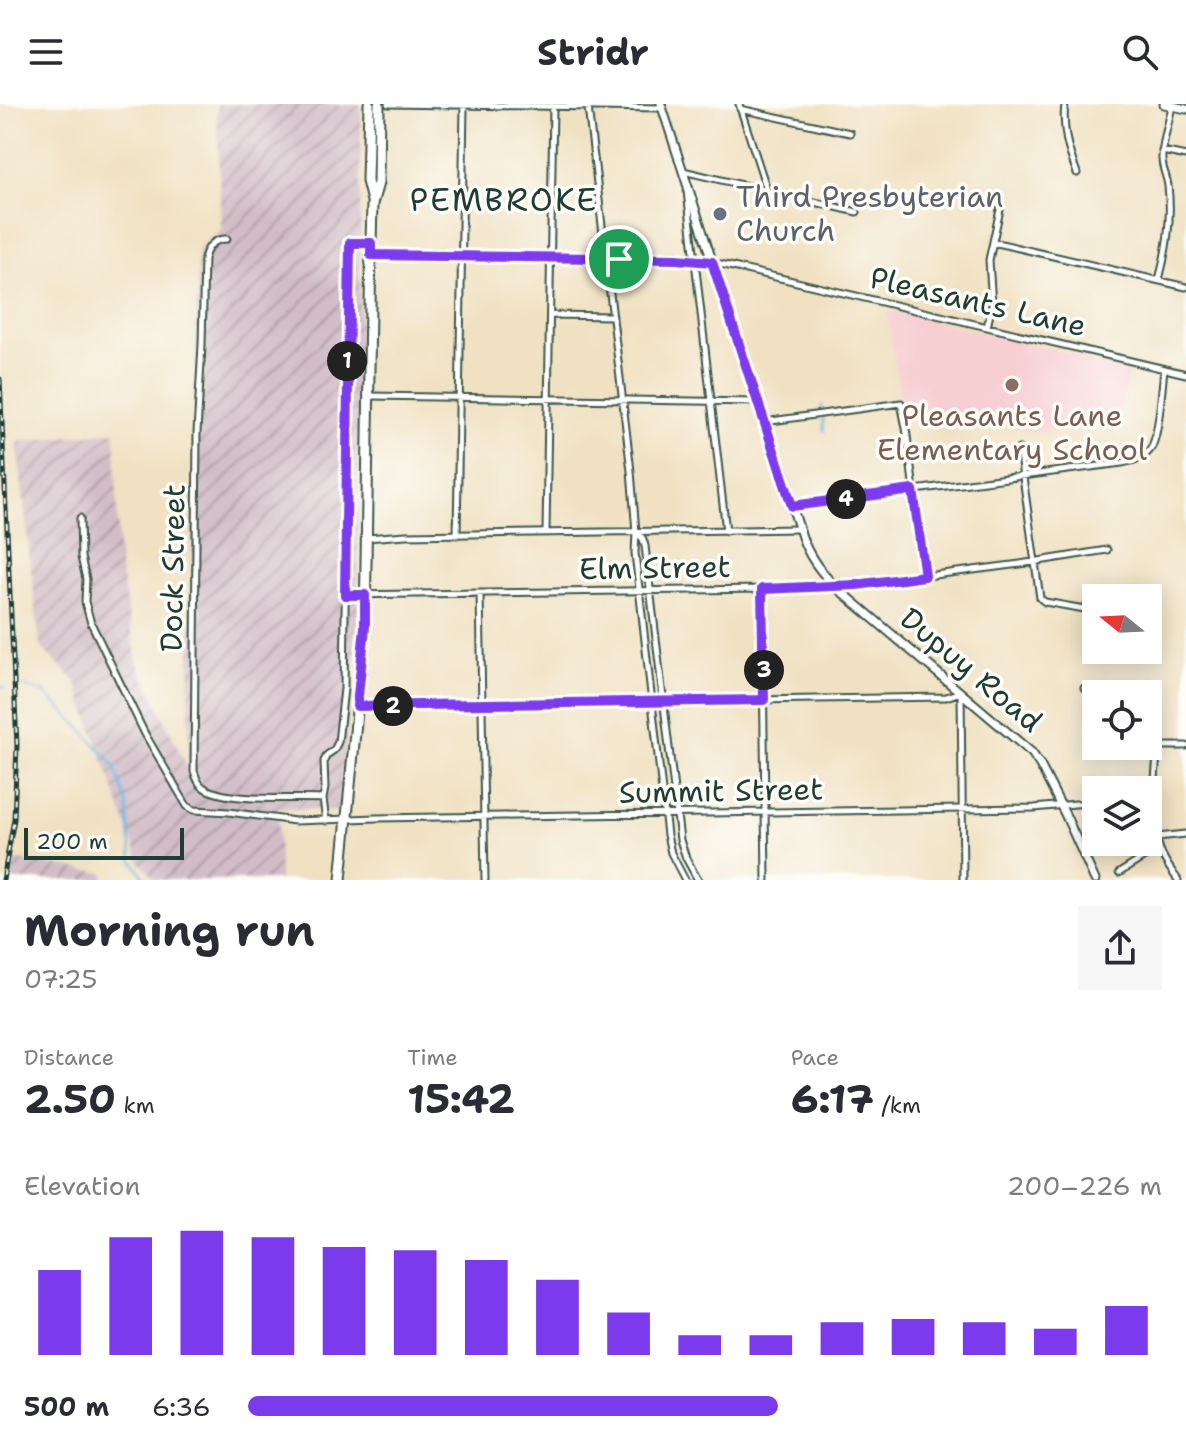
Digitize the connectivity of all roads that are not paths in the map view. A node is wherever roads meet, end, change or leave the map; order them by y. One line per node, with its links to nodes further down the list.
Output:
1 (369, 104): 19 (main road)
2 (379, 104): 19 (main road)
3 (388, 104): 5 (street)
4 (1065, 104): 16 (street)
5 (464, 105): 7 (street); 26 (street)
6 (1168, 105): 11 (street); 13 (street)
7 (553, 106): 10 (street); 27 (street)
8 (661, 106): 10 (street); 15 (street, Dupuy Road)
9 (739, 106): 12 (street); 18 (street)
10 (588, 107): 28 (street)
11 (1186, 109)
12 (850, 133)
13 (1162, 151): 14 (street); 31 (street)
14 (1186, 156)
15 (682, 171): 17 (street, Dupuy Road); 18 (street)
16 (1077, 173)
17 (686, 182): 29 (street); 30 (street, Dupuy Road)
18 (767, 190): 21 (street)
19 (372, 204): 24 (main road)
20 (1001, 205): 23 (street)
21 (857, 212)
22 (227, 239): 75 (street, Dock Street)
23 (993, 242): 31 (street); 35 (street)
24 (371, 243): 25 (main road); 64 (street)
25 (371, 255): 26 (street, Pleasants Lane); 38 (main road)
26 (462, 256): 27 (street, Pleasants Lane); 39 (street)
27 (551, 258): 28 (street, Pleasants Lane); 33 (street)
28 (606, 259): 29 (street, Pleasants Lane); 34 (street)
29 (694, 260): 30 (street, Pleasants Lane); 42 (street)
30 (712, 262): 35 (street, Pleasants Lane); 43 (street, Dupuy Road)
31 (1159, 280): 32 (street)
32 (1186, 287)
33 (550, 315): 34 (street); 40 (street)
34 (613, 316): 41 (street)
35 (987, 327): 36 (street, Pleasants Lane)
36 (1164, 369): 37 (street, Pleasants Lane); 46 (street)
37 (1186, 374)
38 (369, 396): 39 (street); 55 (main road)
39 (460, 399): 40 (street); 54 (street)
40 (548, 400): 41 (street); 53 (street)
41 (623, 400): 42 (street); 52 (street)
42 (711, 402): 43 (street); 51 (street)
43 (758, 402): 44 (street, Dupuy Road)
44 (764, 422): 47 (street); 48 (street, Dupuy Road)
45 (1019, 449): 46 (street)
46 (1023, 475): 47 (street); 57 (street)
47 (913, 490): 48 (street); 58 (street)
48 (792, 506): 50 (street, Dupuy Road)
49 (80, 518): 84 (street, Summit Street)
50 (799, 529): 51 (street); 59 (street, Dupuy Road)
51 (726, 531): 52 (street)
52 (636, 532): 53 (street); 61 (street); 62 (street)
53 (546, 533): 54 (street)
54 (457, 535): 55 (street)
55 (366, 538): 65 (main road)
56 (1107, 550): 57 (street, Elm Street)
57 (1034, 561): 58 (street, Elm Street); 66 (street)
58 (925, 576): 59 (street, Elm Street)
59 (836, 587): 60 (street, Elm Street); 67 (street, Dupuy Road)
60 (762, 589): 62 (street, Elm Street); 68 (street)
61 (639, 590): 62 (street, Elm Street); 63 (street, Elm Street); 69 (street)
62 (651, 590): 70 (street)
63 (480, 593): 65 (street, Elm Street); 71 (street)
64 (345, 595): 65 (street, Elm Street); 75 (street)
65 (365, 595): 72 (main road)
66 (1082, 609)
67 (961, 692): 68 (street); 77 (street, Dupuy Road); 78 (street)
68 (764, 700): 70 (street); 79 (street)
69 (652, 702): 70 (street); 71 (street); 80 (street)
70 (664, 702): 81 (street)
71 (483, 704): 72 (street); 82 (street)
72 (357, 706): 83 (main road)
73 (1162, 746): 74 (street)
74 (1186, 746)
75 (323, 799): 84 (street)
76 (1082, 804): 77 (street, Summit Street)
77 (1061, 806): 78 (street, Summit Street); 96 (street, Dupuy Road)
78 (961, 809): 79 (street, Summit Street); 95 (street)
79 (765, 812): 81 (street, Summit Street); 94 (street)
80 (665, 814): 81 (street, Summit Street); 82 (street, Summit Street); 92 (street)
81 (677, 814): 93 (street)
82 (485, 816): 83 (street, Summit Street); 91 (street)
83 (346, 820): 84 (street, Summit Street); 90 (main road)
84 (326, 821)
85 (1186, 834): 86 (street)
86 (1162, 836)
87 (1162, 854): 97 (street)
88 (1146, 856): 89 (street)
89 (1119, 873)
90 (341, 880)
91 (485, 880)
92 (685, 880)
93 (698, 880)
94 (766, 880)
95 (963, 880)
96 (1095, 880)
97 (1178, 880)

